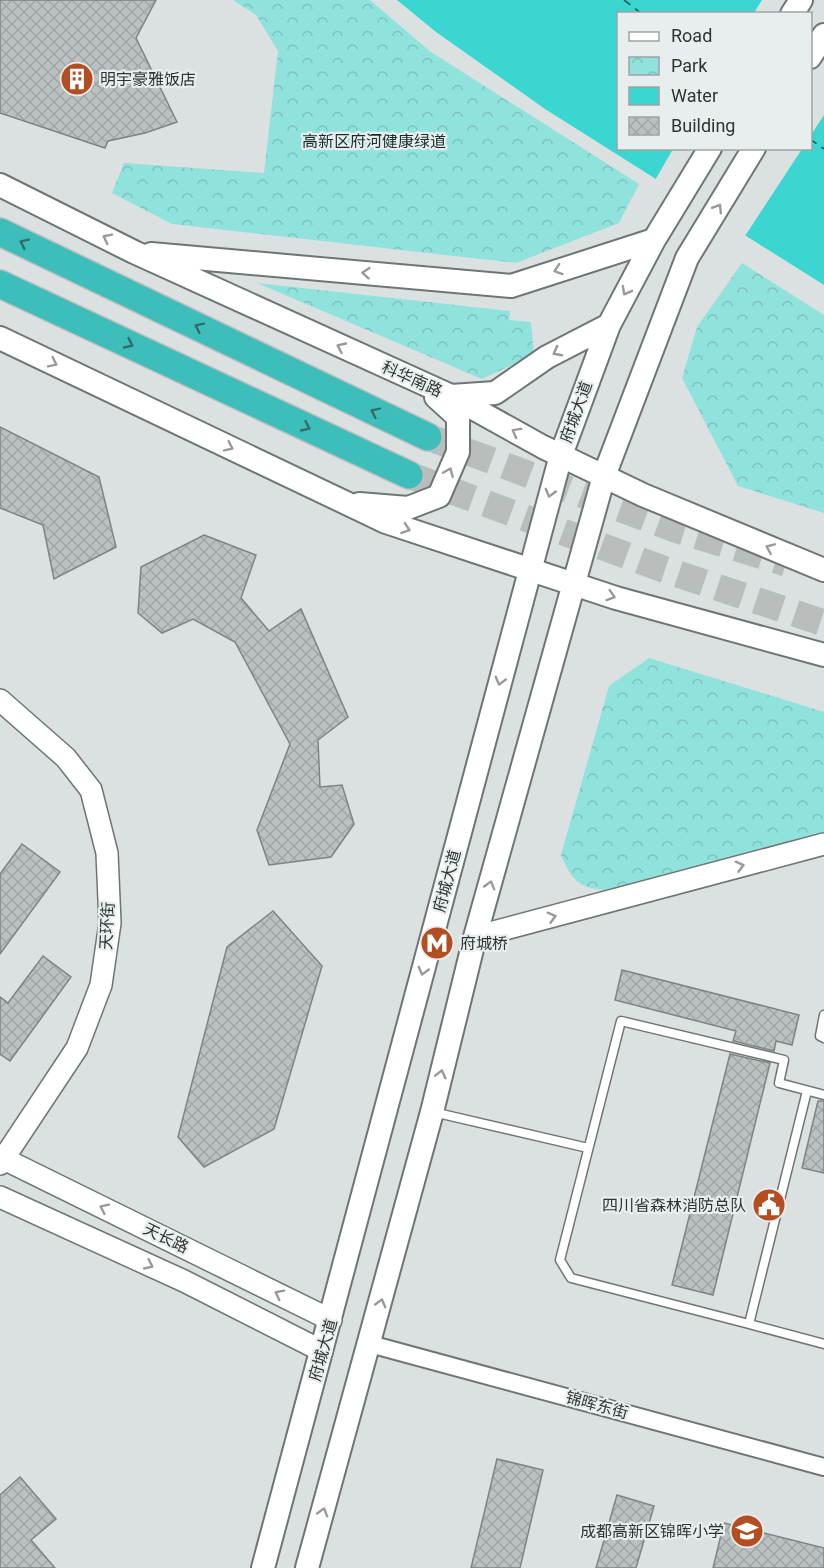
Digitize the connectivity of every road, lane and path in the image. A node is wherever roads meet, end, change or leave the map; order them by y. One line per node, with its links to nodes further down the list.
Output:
1 (824, 35): 2 (main road)
2 (812, 54)
3 (709, 150): 7 (main road, 府城大道)
4 (753, 150): 17 (main road, one-way to 4)
5 (0, 184): 8 (main road, 科华南路, one-way to 5)
6 (0, 232): 14 (highway, one-way to 6)
7 (654, 240): 8 (main road, one-way to 8); 10 (main road, 府城大道, one-way to 10)
8 (134, 252): 12 (main road, 科华南路, one-way to 8)
9 (0, 284): 16 (highway, one-way to 16)
10 (609, 325): 13 (main road, one-way to 13); 15 (main road, 府城大道)
11 (0, 338): 18 (main road, one-way to 18)
12 (420, 383): 13 (main road, 科华南路); 18 (main road, one-way to 12)
13 (451, 396): 15 (main road, 科华南路, one-way to 13)
14 (428, 437)
15 (561, 456): 17 (main road, 科华南路); 19 (main road, 府城大道, one-way to 19)
16 (409, 475)
17 (604, 476): 20 (main road, 科华南路, one-way to 17); 21 (main road)
18 (346, 503): 19 (main road, one-way to 19)
19 (529, 570): 21 (main road); 34 (main road, 府城大道, one-way to 34)
20 (824, 570)
21 (575, 585): 22 (main road, one-way to 22); 25 (main road, one-way to 21)
22 (824, 655)
23 (0, 700): 32 (street, 天环街)
24 (824, 844): 25 (street, one-way to 24)
25 (475, 938): 30 (main road, one-way to 25)
26 (824, 1015): 27 (lane)
27 (824, 1038)
28 (807, 1091): 29 (lane); 31 (lane); 35 (lane)
29 (824, 1095)
30 (432, 1112): 31 (lane); 36 (main road, one-way to 30)
31 (588, 1148): 35 (lane)
32 (1, 1160): 34 (street, 天长路, one-way to 32)
33 (0, 1197): 38 (street, 天长路, one-way to 38)
34 (331, 1320): 38 (main road, 府城大道)
35 (749, 1324): 37 (lane)
36 (370, 1344): 39 (street, 锦晖东街); 41 (main road, one-way to 36)
37 (824, 1344)
38 (322, 1351): 40 (main road, 府城大道)
39 (824, 1467)
40 (263, 1568)
41 (307, 1568)

